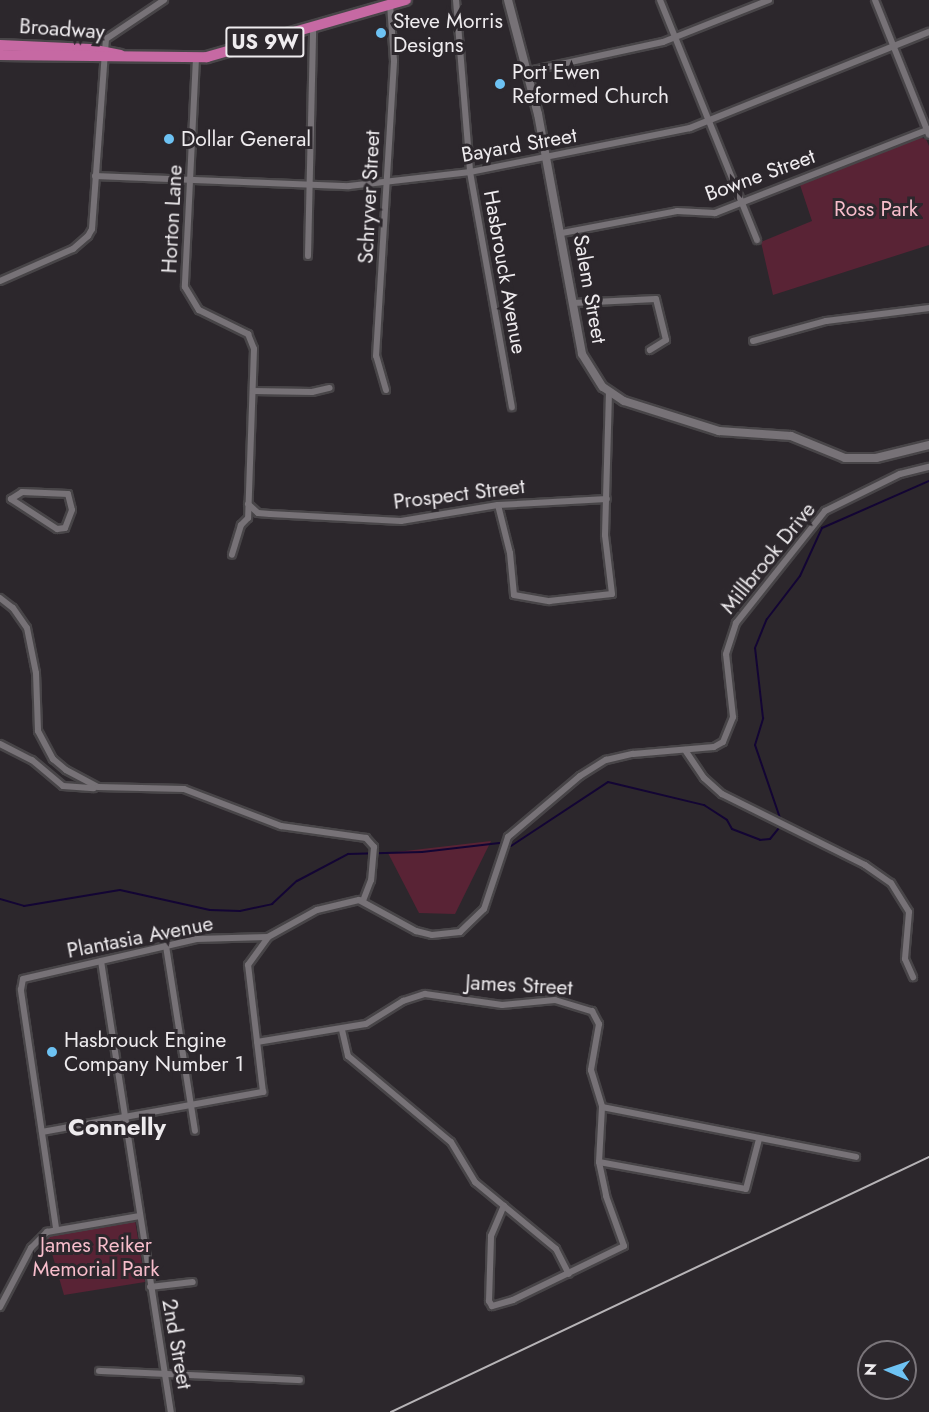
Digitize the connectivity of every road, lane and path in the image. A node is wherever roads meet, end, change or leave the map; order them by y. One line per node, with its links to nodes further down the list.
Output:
1 (164, 0): 14 (street)
2 (406, 0): 8 (highway, Broadway / US 9W)
3 (456, 0): 21 (street, Hasbrouck Avenue)
4 (508, 0): 17 (street, Salem Street)
5 (660, 0): 11 (street)
6 (769, 0): 11 (street)
7 (875, 0): 13 (street)
8 (390, 2): 9 (highway, Broadway / US 9W); 24 (street, Schryver Street)
9 (313, 27): 16 (highway, Broadway / US 9W); 25 (street)
10 (929, 32): 13 (street, Bayard Street)
11 (675, 38): 17 (street); 18 (street)
12 (0, 45): 14 (highway, Broadway / US 9W)
13 (893, 46): 18 (street, Bayard Street); 19 (street)
14 (104, 54): 15 (highway, Broadway / US 9W); 16 (highway, Broadway / US 9W); 22 (street)
15 (0, 55)
16 (196, 58): 23 (street, Horton Lane)
17 (529, 71): 20 (street, Salem Street)
18 (709, 121): 20 (street, Bayard Street); 26 (street)
19 (928, 131): 26 (street, Bowne Street)
20 (547, 158): 21 (street, Bayard Street); 27 (street, Salem Street)
21 (470, 172): 24 (street, Bayard Street); 39 (street, Hasbrouck Avenue)
22 (95, 176): 23 (street, Bayard Street); 30 (street)
23 (190, 182): 25 (street, Bayard Street); 37 (street, Horton Lane)
24 (387, 182): 25 (street, Bayard Street); 36 (street, Schryver Street)
25 (310, 186): 29 (street)
26 (742, 203): 27 (street, Bowne Street); 28 (street)
27 (562, 233): 31 (street, Salem Street)
28 (757, 240)
29 (308, 256)
30 (0, 281)
31 (573, 303): 34 (street); 38 (street, Salem Street)
32 (929, 308): 33 (street)
33 (753, 341)
34 (651, 350)
35 (330, 388): 37 (street)
36 (386, 390)
37 (253, 391): 45 (street, Horton Lane)
38 (609, 393): 40 (street); 44 (street)
39 (512, 407)
40 (929, 445)
41 (929, 467): 50 (street, Millbrook Drive)
42 (0, 495): 43 (street)
43 (10, 497): 43 (street)
44 (607, 499): 46 (street, Prospect Street); 46 (street)
45 (248, 503): 46 (street, Prospect Street); 47 (street, Horton Lane)
46 (498, 505)
47 (232, 555)
48 (0, 598): 51 (street)
49 (0, 744): 51 (street)
50 (685, 750): 52 (street, Millbrook Drive); 56 (street)
51 (98, 788): 52 (street)
52 (363, 901): 53 (street, Plantasia Avenue)
53 (268, 937): 54 (street, Plantasia Avenue); 58 (street)
54 (166, 946): 55 (street, Plantasia Avenue); 59 (street)
55 (101, 961): 61 (street, 2nd Street); 63 (street, Plantasia Avenue)
56 (914, 977)
57 (342, 1030): 58 (street, James Street); 60 (street, James Street); 67 (street)
58 (257, 1042): 59 (street)
59 (191, 1104): 61 (street); 62 (street)
60 (602, 1107): 64 (street); 66 (street, James Street)
61 (125, 1116): 63 (street); 68 (street, 2nd Street)
62 (195, 1131)
63 (42, 1132): 69 (street)
64 (759, 1139): 65 (street); 66 (street)
65 (856, 1157)
66 (599, 1162): 70 (street, James Street)
67 (504, 1206): 70 (street); 70 (street)
68 (140, 1216): 69 (street); 72 (street, 2nd Street)
69 (56, 1228): 73 (street)
70 (569, 1274)
71 (193, 1282): 72 (street)
72 (150, 1287): 75 (street, 2nd Street)
73 (0, 1307)
74 (99, 1371): 75 (street)
75 (167, 1372): 76 (street); 77 (street, 2nd Street)
76 (300, 1380)
77 (171, 1412)

